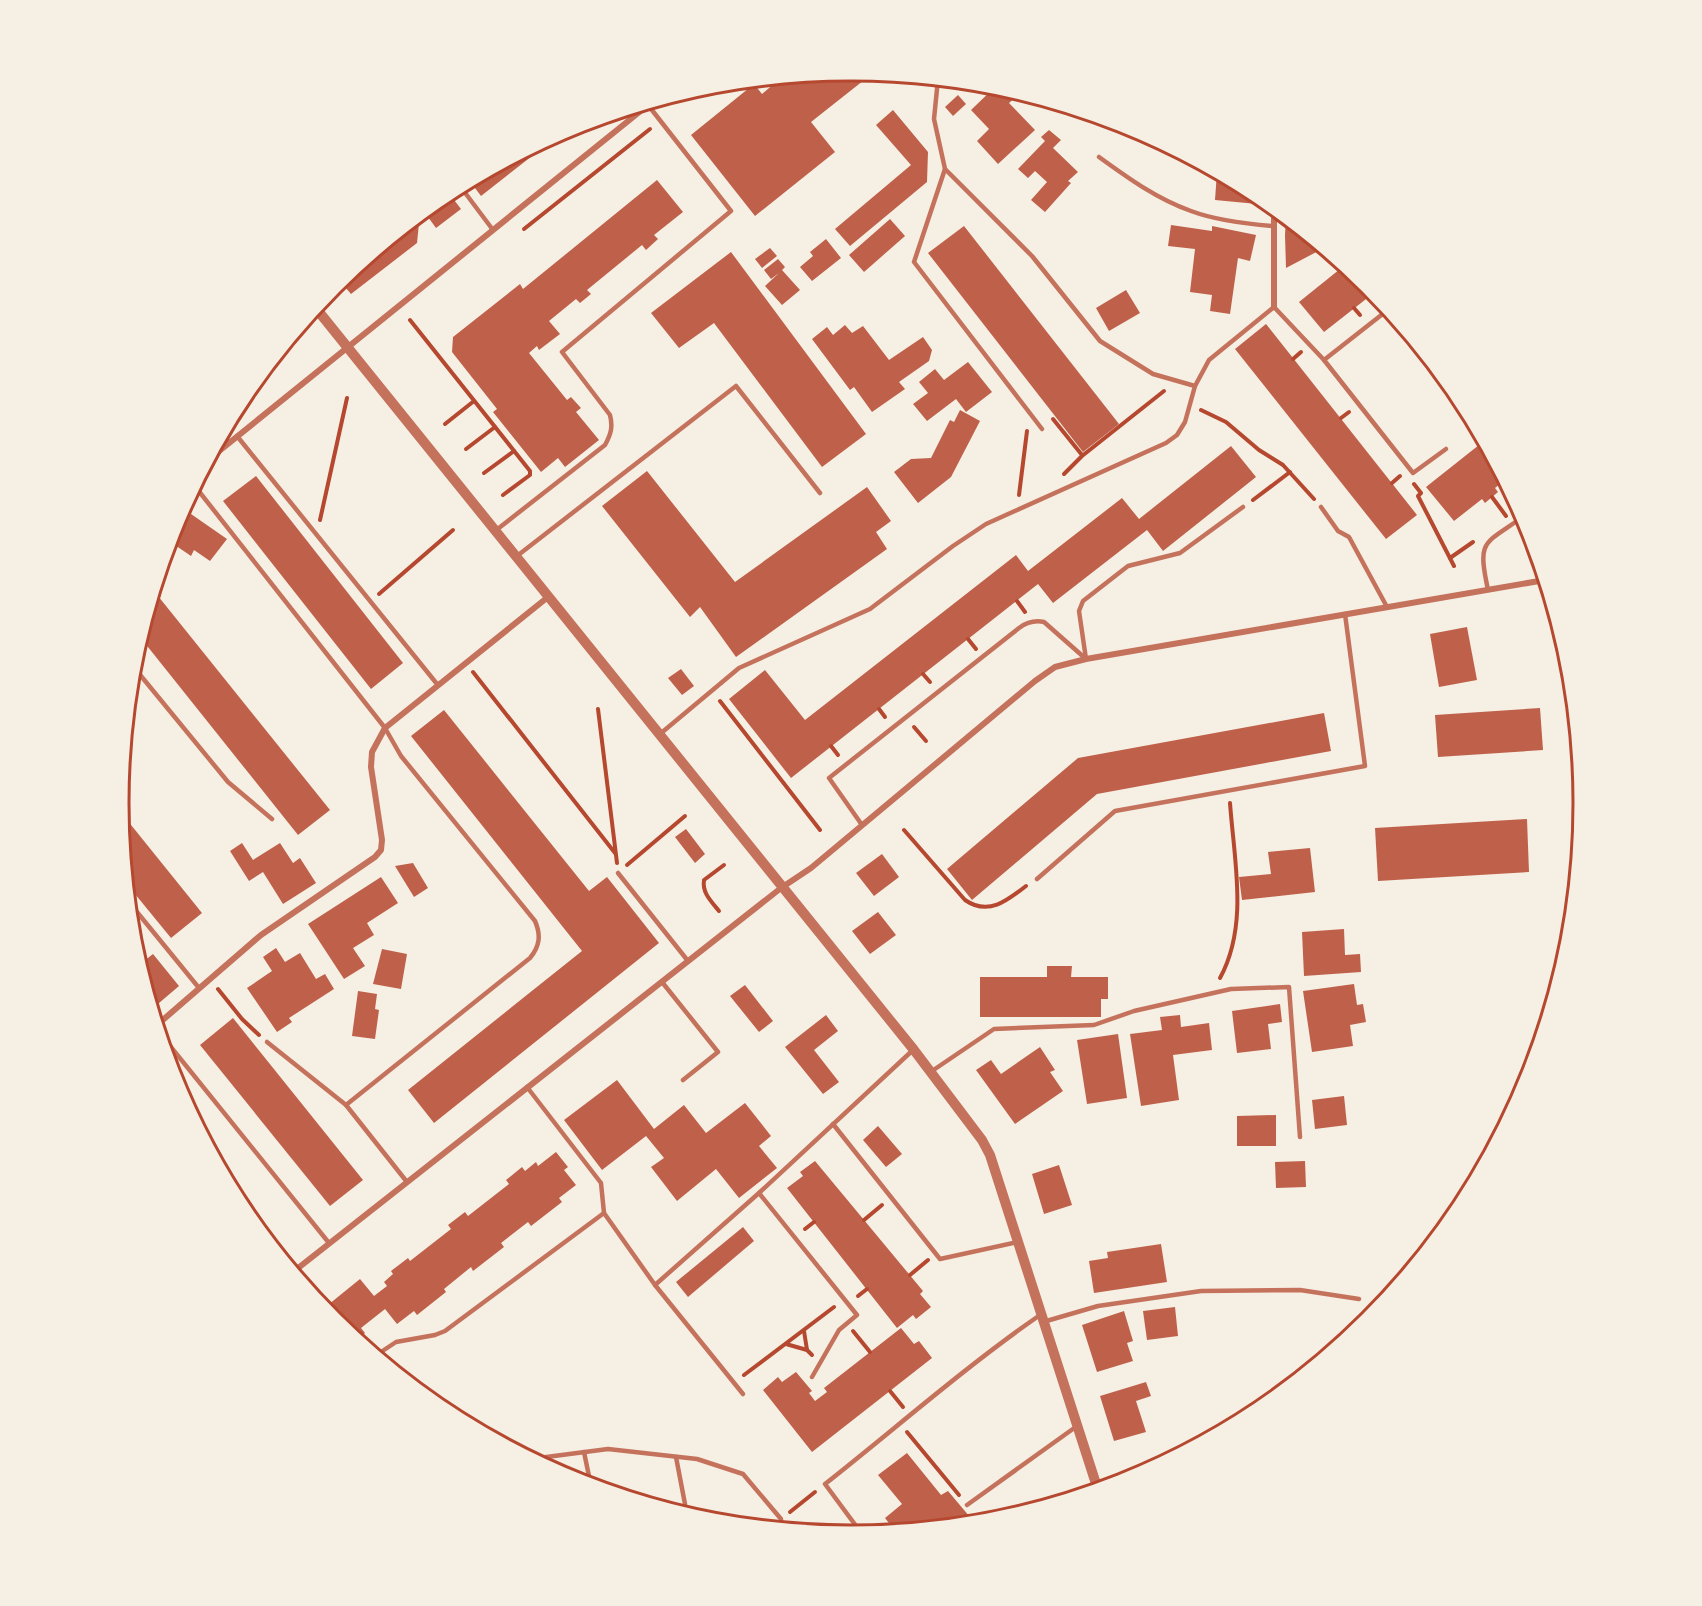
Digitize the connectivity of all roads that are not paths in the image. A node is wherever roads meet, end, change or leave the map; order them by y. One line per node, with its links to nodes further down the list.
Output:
1 (937, 86): 5 (lane)
2 (654, 109): 25 (lane)
3 (638, 114): 9 (street)
4 (1099, 157): 8 (lane)
5 (945, 169): 15 (lane); 16 (lane)
6 (465, 193): 9 (lane)
7 (1273, 218): 8 (street)
8 (1273, 226): 10 (street)
9 (493, 230): 13 (street)
10 (1274, 307): 14 (lane); 15 (lane)
11 (320, 314): 13 (street)
12 (1382, 314): 14 (lane)
13 (346, 347): 17 (street); 25 (street)
14 (1324, 360): 19 (lane)
15 (1195, 386): 36 (lane)
16 (1042, 429)
17 (237, 436): 18 (street); 34 (lane)
18 (224, 446)
19 (1446, 449)
20 (199, 492): 35 (lane)
21 (820, 493): 26 (lane)
22 (1243, 507): 32 (lane)
23 (1321, 507): 30 (lane)
24 (1516, 522): 28 (lane)
25 (495, 531): 26 (street)
26 (516, 557): 29 (street)
27 (1538, 581): 28 (street)
28 (1488, 590): 30 (street)
29 (548, 597): 34 (street); 36 (street)
30 (1387, 607): 31 (street)
31 (1345, 614): 32 (street); 40 (lane)
32 (1086, 659): 38 (street); 38 (lane)
33 (141, 676): 37 (lane)
34 (438, 684): 35 (street)
35 (386, 728): 45 (street); 53 (lane)
36 (660, 734): 41 (street)
37 (272, 819)
38 (862, 825): 41 (street)
39 (618, 873): 43 (lane)
40 (1037, 879)
41 (781, 888): 43 (street); 49 (street)
42 (138, 913): 45 (lane)
43 (688, 961): 44 (street)
44 (662, 982): 51 (lane); 52 (street)
45 (199, 988): 46 (street)
46 (163, 1020)
47 (267, 1042): 53 (lane)
48 (172, 1049): 60 (lane)
49 (914, 1050): 50 (street); 54 (lane)
50 (931, 1072): 55 (lane); 59 (street)
51 (683, 1080)
52 (527, 1088): 56 (street); 58 (lane)
53 (346, 1105): 56 (lane)
54 (833, 1124): 57 (lane); 59 (lane)
55 (1300, 1137)
56 (407, 1182): 60 (street)
57 (759, 1193): 62 (lane); 66 (lane)
58 (604, 1213): 62 (lane); 65 (lane)
59 (1018, 1242): 64 (street)
60 (329, 1243): 61 (street)
61 (298, 1268)
62 (655, 1285): 67 (lane)
63 (1359, 1299): 64 (lane)
64 (1042, 1318): 68 (street); 77 (lane)
65 (382, 1352)
66 (812, 1377)
67 (743, 1394)
68 (1078, 1425): 73 (street); 75 (lane)
69 (584, 1452): 70 (lane); 71 (lane); 72 (lane)
70 (546, 1457)
71 (676, 1457): 74 (lane); 76 (lane)
72 (589, 1475)
73 (1096, 1482)
74 (685, 1505)
75 (967, 1505)
76 (781, 1521)
77 (855, 1525)

